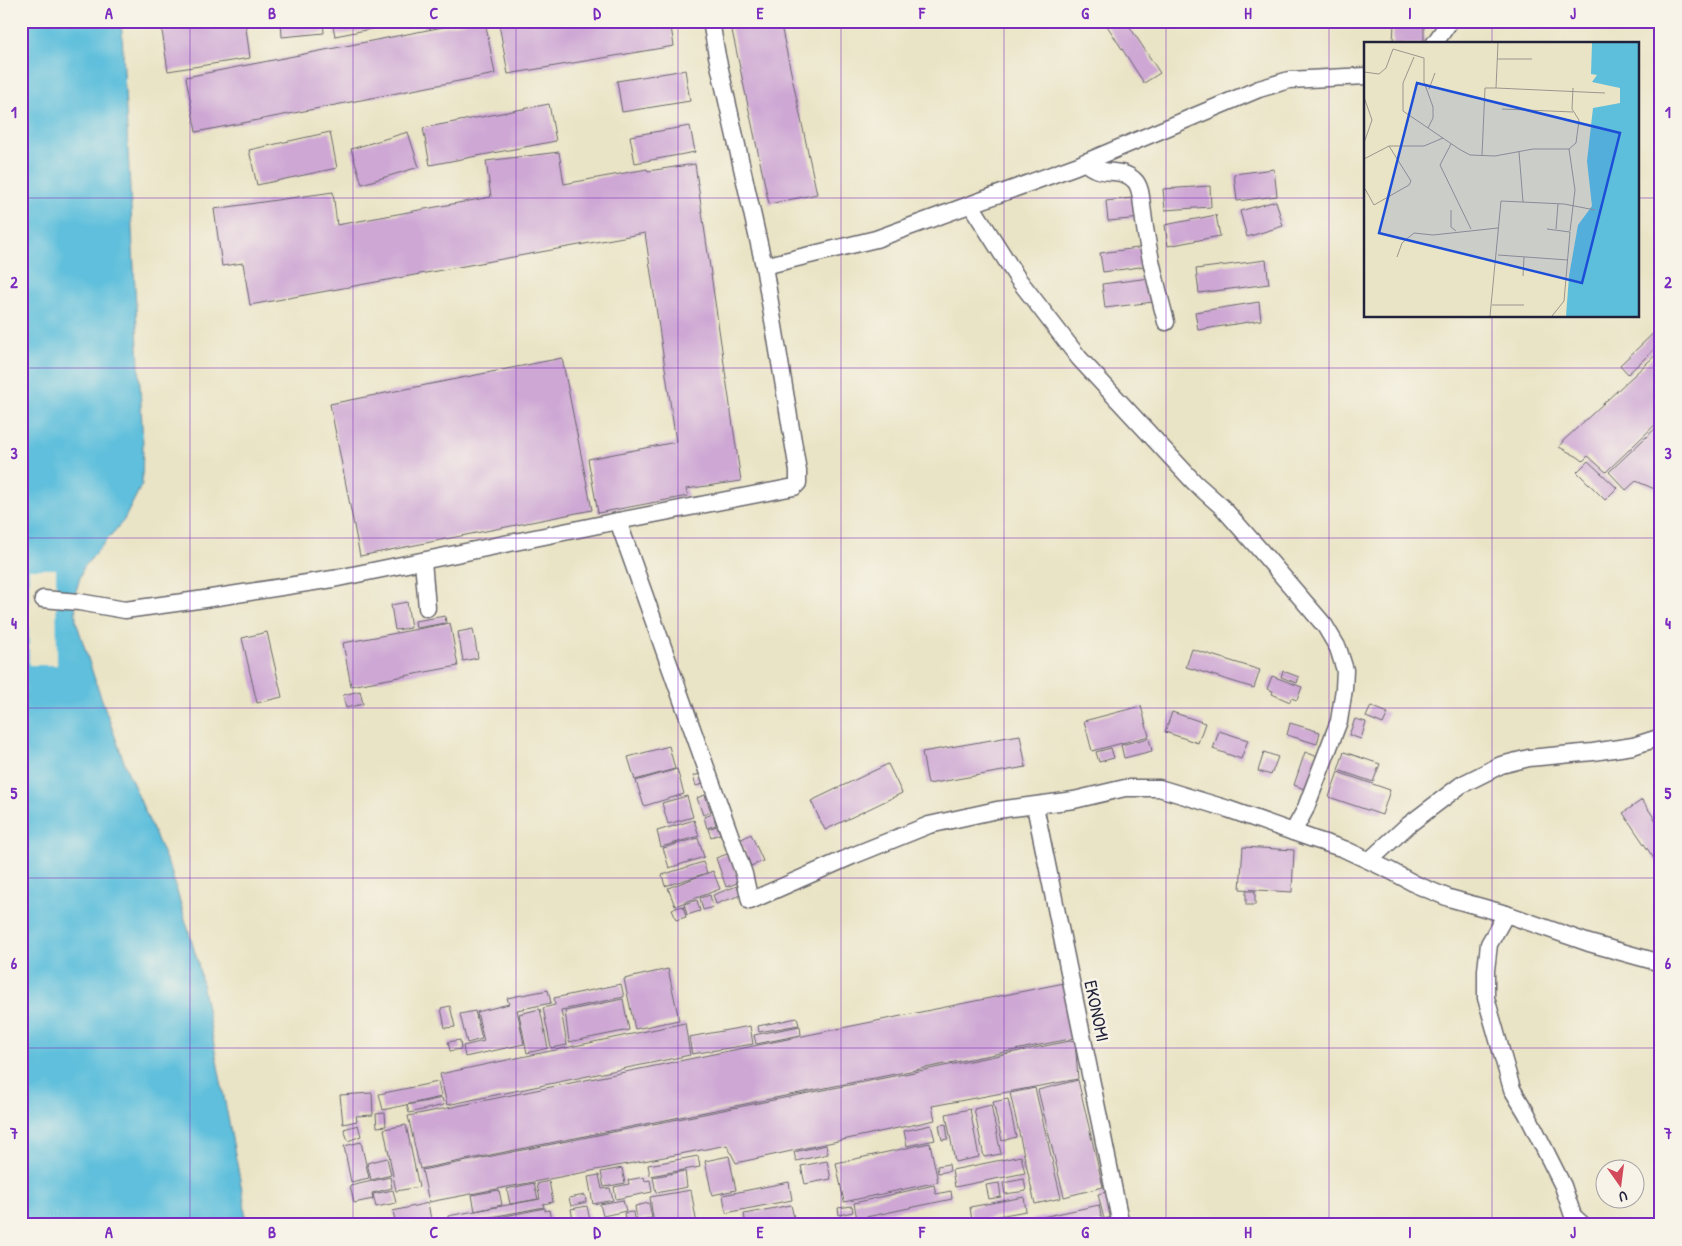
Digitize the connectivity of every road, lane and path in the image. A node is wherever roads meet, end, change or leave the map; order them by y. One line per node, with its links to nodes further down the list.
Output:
1 (711, 21): 7 (street)
2 (1450, 21): 3 (street)
3 (1435, 42)
4 (1364, 76): 5 (street)
5 (1085, 162): 6 (street); 8 (street)
6 (971, 205): 7 (street); 15 (street)
7 (764, 266): 9 (street)
8 (1166, 322)
9 (618, 521): 10 (street); 14 (street)
10 (423, 561): 11 (street); 12 (street)
11 (43, 599)
12 (427, 608)
13 (1661, 737): 16 (street)
14 (1035, 806): 15 (street); 20 (street, EKONOMI)
15 (1293, 832): 16 (street)
16 (1370, 860): 17 (street)
17 (1506, 914): 18 (street); 19 (street)
18 (1661, 963)
19 (1575, 1222)
20 (1121, 1225)

